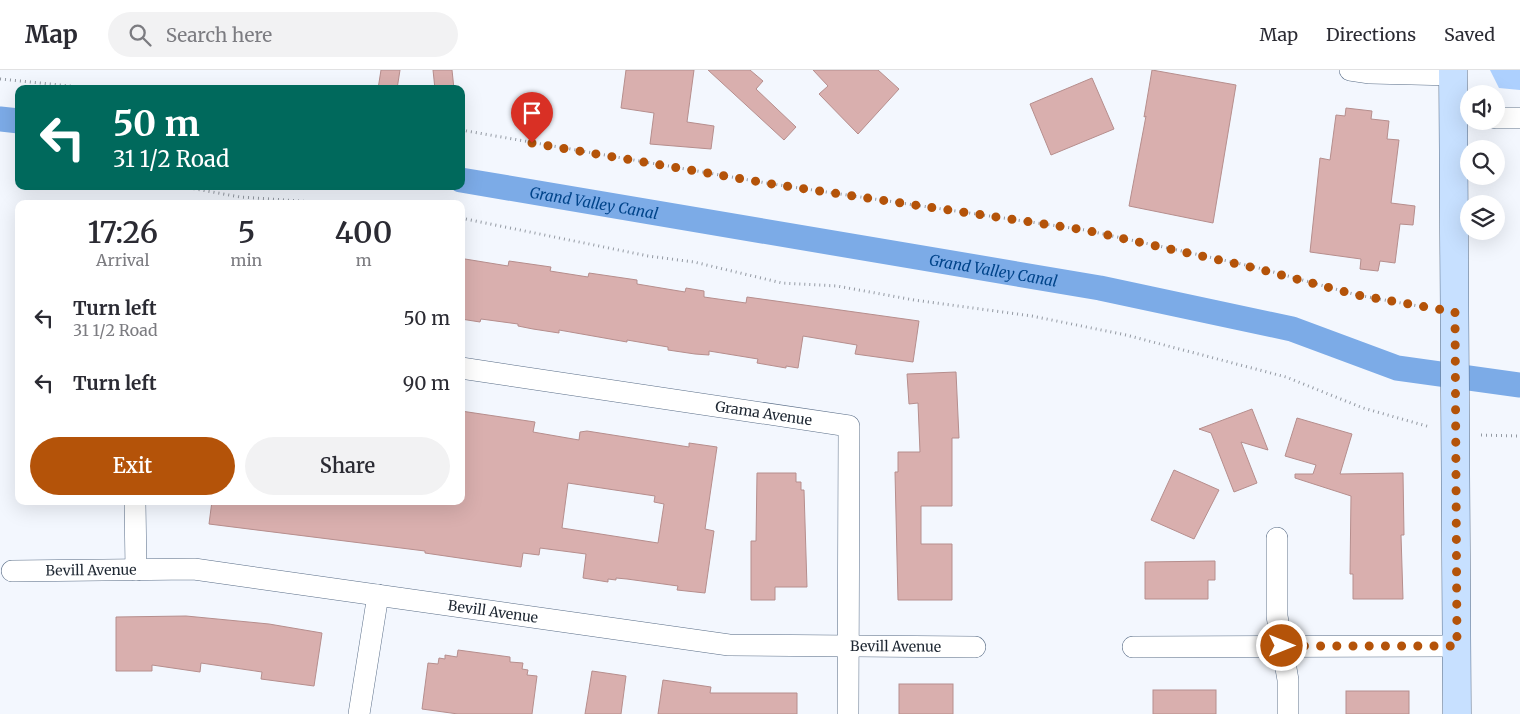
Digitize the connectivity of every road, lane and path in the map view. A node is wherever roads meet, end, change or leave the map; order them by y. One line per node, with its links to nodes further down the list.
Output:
1 (1350, 70): 2 (street)
2 (1453, 72): 5 (street)
3 (0, 79): 4 (path)
4 (60, 85)
5 (1460, 117): 12 (street)
6 (1505, 118): 7 (street)
7 (1520, 118)
8 (465, 131): 12 (path)
9 (201, 190): 10 (path)
10 (285, 200)
11 (465, 219): 14 (path)
12 (1455, 312): 14 (street)
13 (465, 369): 21 (street, Grama Avenue)
14 (1456, 427): 15 (path); 23 (street)
15 (1520, 436)
16 (135, 505): 18 (street)
17 (1277, 538): 22 (street)
18 (136, 570): 19 (street, Bevill Avenue); 20 (street, Bevill Avenue)
19 (12, 571)
20 (378, 595): 21 (street, Bevill Avenue); 26 (street)
21 (848, 646): 24 (street, Bevill Avenue); 27 (street)
22 (1282, 646): 23 (street); 25 (street); 28 (street)
23 (1457, 646): 29 (street)
24 (975, 647)
25 (1133, 647)
26 (360, 714)
27 (848, 714)
28 (1288, 714)
29 (1457, 714)

